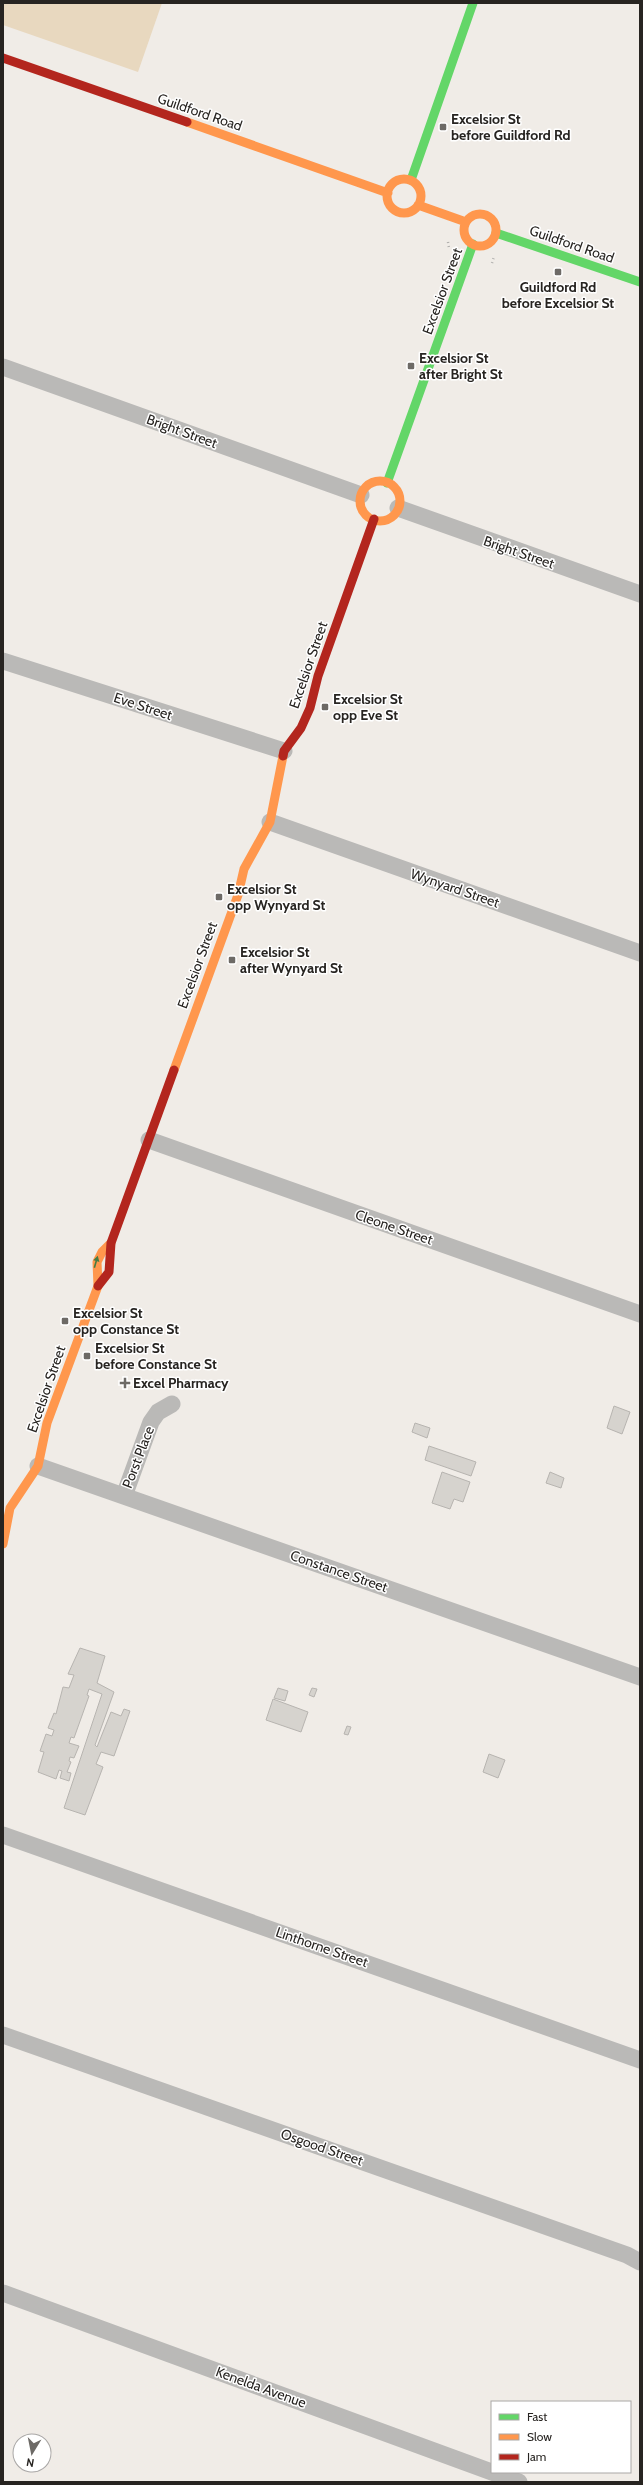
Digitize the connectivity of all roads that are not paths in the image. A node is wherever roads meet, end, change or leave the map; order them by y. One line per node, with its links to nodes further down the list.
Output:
1 (473, 3): 3 (street)
2 (3, 58): 4 (street, Guildford Road)
3 (411, 180): 4 (street); 5 (street)
4 (388, 193): 5 (street)
5 (418, 205): 6 (street)
6 (466, 222): 7 (street); 8 (street)
7 (496, 234): 8 (street); 9 (street, Guildford Road)
8 (474, 244): 11 (street, Excelsior Street)
9 (640, 282)
10 (3, 367): 12 (street, Bright Street)
11 (387, 483): 12 (street); 13 (street)
12 (361, 495): 14 (street)
13 (398, 508): 14 (street); 15 (street, Bright Street)
14 (374, 520): 17 (street, Excelsior Street)
15 (640, 594)
16 (3, 661): 17 (street, Eve Street)
17 (284, 751): 18 (street, Excelsior Street)
18 (270, 822): 19 (street, Wynyard Street); 20 (street, Excelsior Street)
19 (640, 954)
20 (149, 1140): 21 (street, Excelsior Street); 23 (street, Cleone Street)
21 (111, 1243): 22 (street, Excelsior Street); 22 (street, Excelsior Street, one-way to 21)
22 (98, 1286): 25 (street, Excelsior Street)
23 (640, 1314)
24 (172, 1404): 26 (street, Porst Place)
25 (38, 1466): 26 (street, Constance Street); 27 (street, Excelsior Street)
26 (124, 1496): 29 (street, Constance Street)
27 (7, 1507): 28 (street, Excelsior Street)
28 (3, 1544)
29 (640, 1677)
30 (3, 1835): 32 (street, Linthorne Street)
31 (3, 2035): 33 (street, Osgood Street)
32 (640, 2060)
33 (640, 2262)
34 (3, 2293): 35 (street, Kenelda Avenue)
35 (491, 2472)
36 (494, 2473): 37 (street, Kenelda Avenue)
37 (519, 2482)

